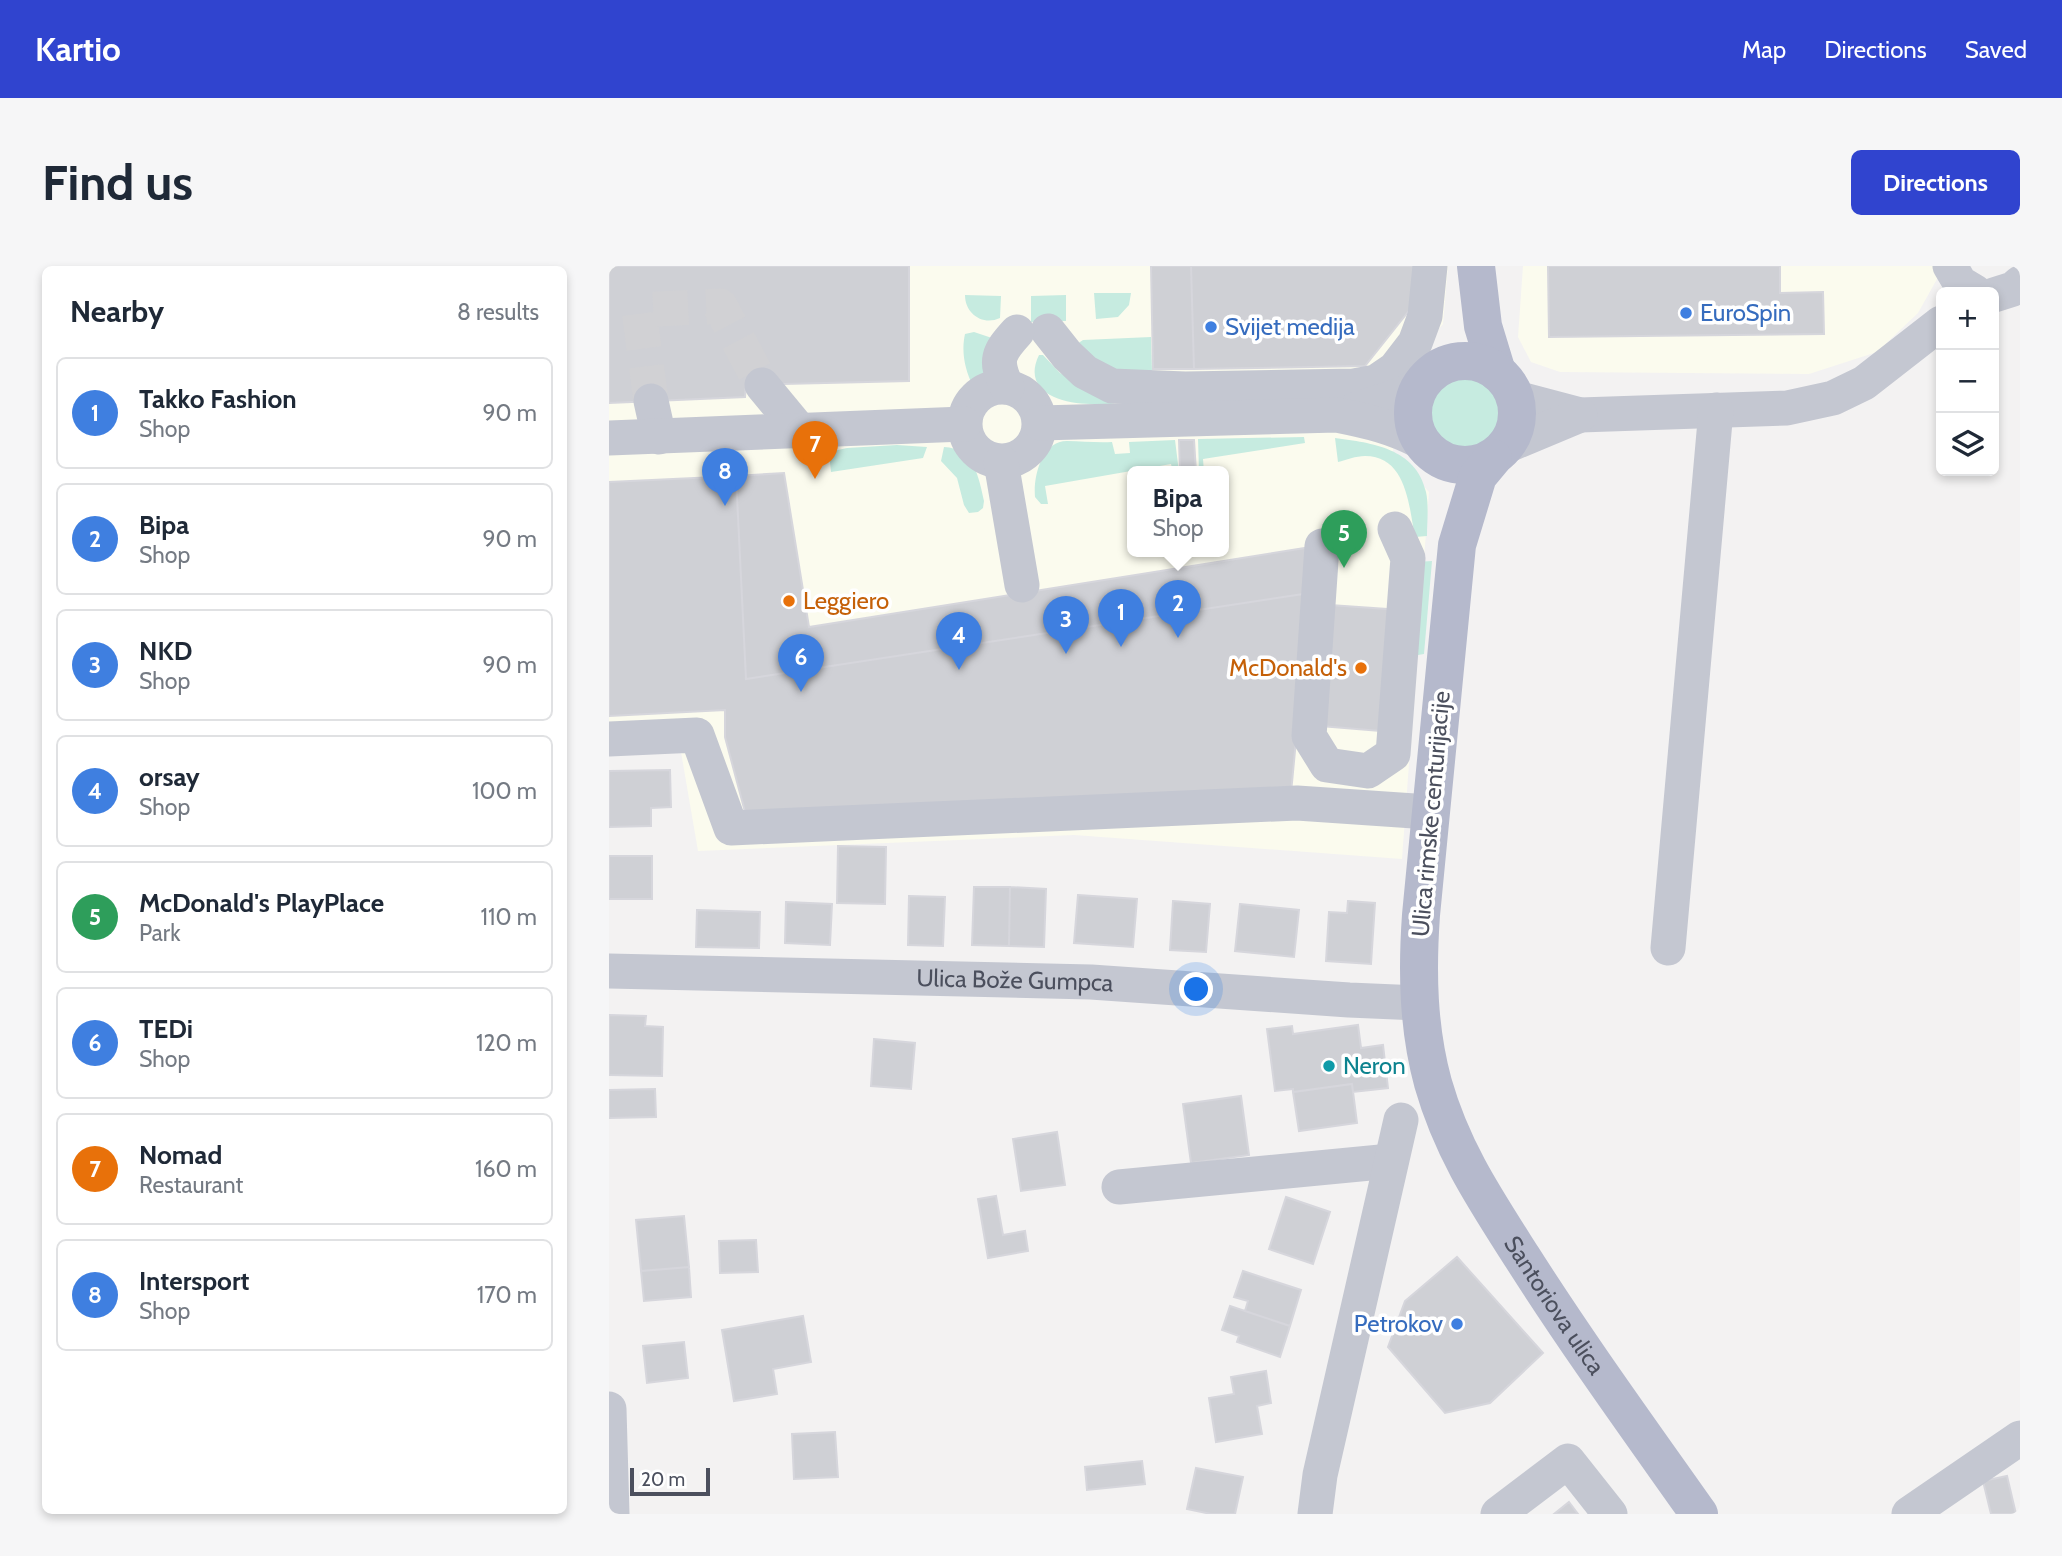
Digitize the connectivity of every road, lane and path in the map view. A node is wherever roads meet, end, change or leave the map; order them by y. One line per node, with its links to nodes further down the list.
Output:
1 (1430, 266): 9 (street)
2 (1476, 270): 6 (main road); 8 (main road)
3 (2020, 283): 4 (street)
4 (1999, 293)
5 (1936, 311): 11 (street)
6 (1430, 375): 8 (main road); 12 (street); 19 (main road)
7 (762, 384): 16 (street)
8 (1507, 385): 13 (street); 20 (main road)
9 (1007, 387): 14 (street); 15 (street)
10 (651, 401): 17 (street)
11 (1716, 410): 13 (street); 28 (street)
12 (1337, 415): 14 (street); 19 (street)
13 (1580, 415): 20 (street)
14 (1040, 423): 21 (street)
15 (964, 424): 16 (street); 21 (street)
16 (800, 432): 17 (street)
17 (659, 436): 18 (street)
18 (609, 438)
19 (1426, 448): 20 (main road); 23 (main road, Ulica rimske centurijacije)
20 (1499, 452): 23 (main road, Ulica rimske centurijacije)
21 (1001, 462): 25 (street)
22 (1395, 529): 24 (street)
23 (1457, 545): 27 (main road, Ulica rimske centurijacije)
24 (1322, 546)
25 (1021, 584)
26 (609, 739): 27 (street)
27 (1429, 812): 30 (main road, Ulica rimske centurijacije)
28 (1668, 948)
29 (609, 971): 30 (street, Ulica Bože Gumpca)
30 (1419, 1003): 31 (main road, Ulica rimske centurijacije)
31 (1433, 1083): 41 (main road, Santoriova ulica)
32 (1401, 1120): 33 (street)
33 (1391, 1161): 34 (street); 38 (street)
34 (1119, 1187)
35 (609, 1409): 37 (street)
36 (2020, 1438): 42 (street)
37 (613, 1514)
38 (1315, 1514)
39 (1498, 1514): 40 (street)
40 (1610, 1514)
41 (1699, 1514)
42 (1909, 1514)

